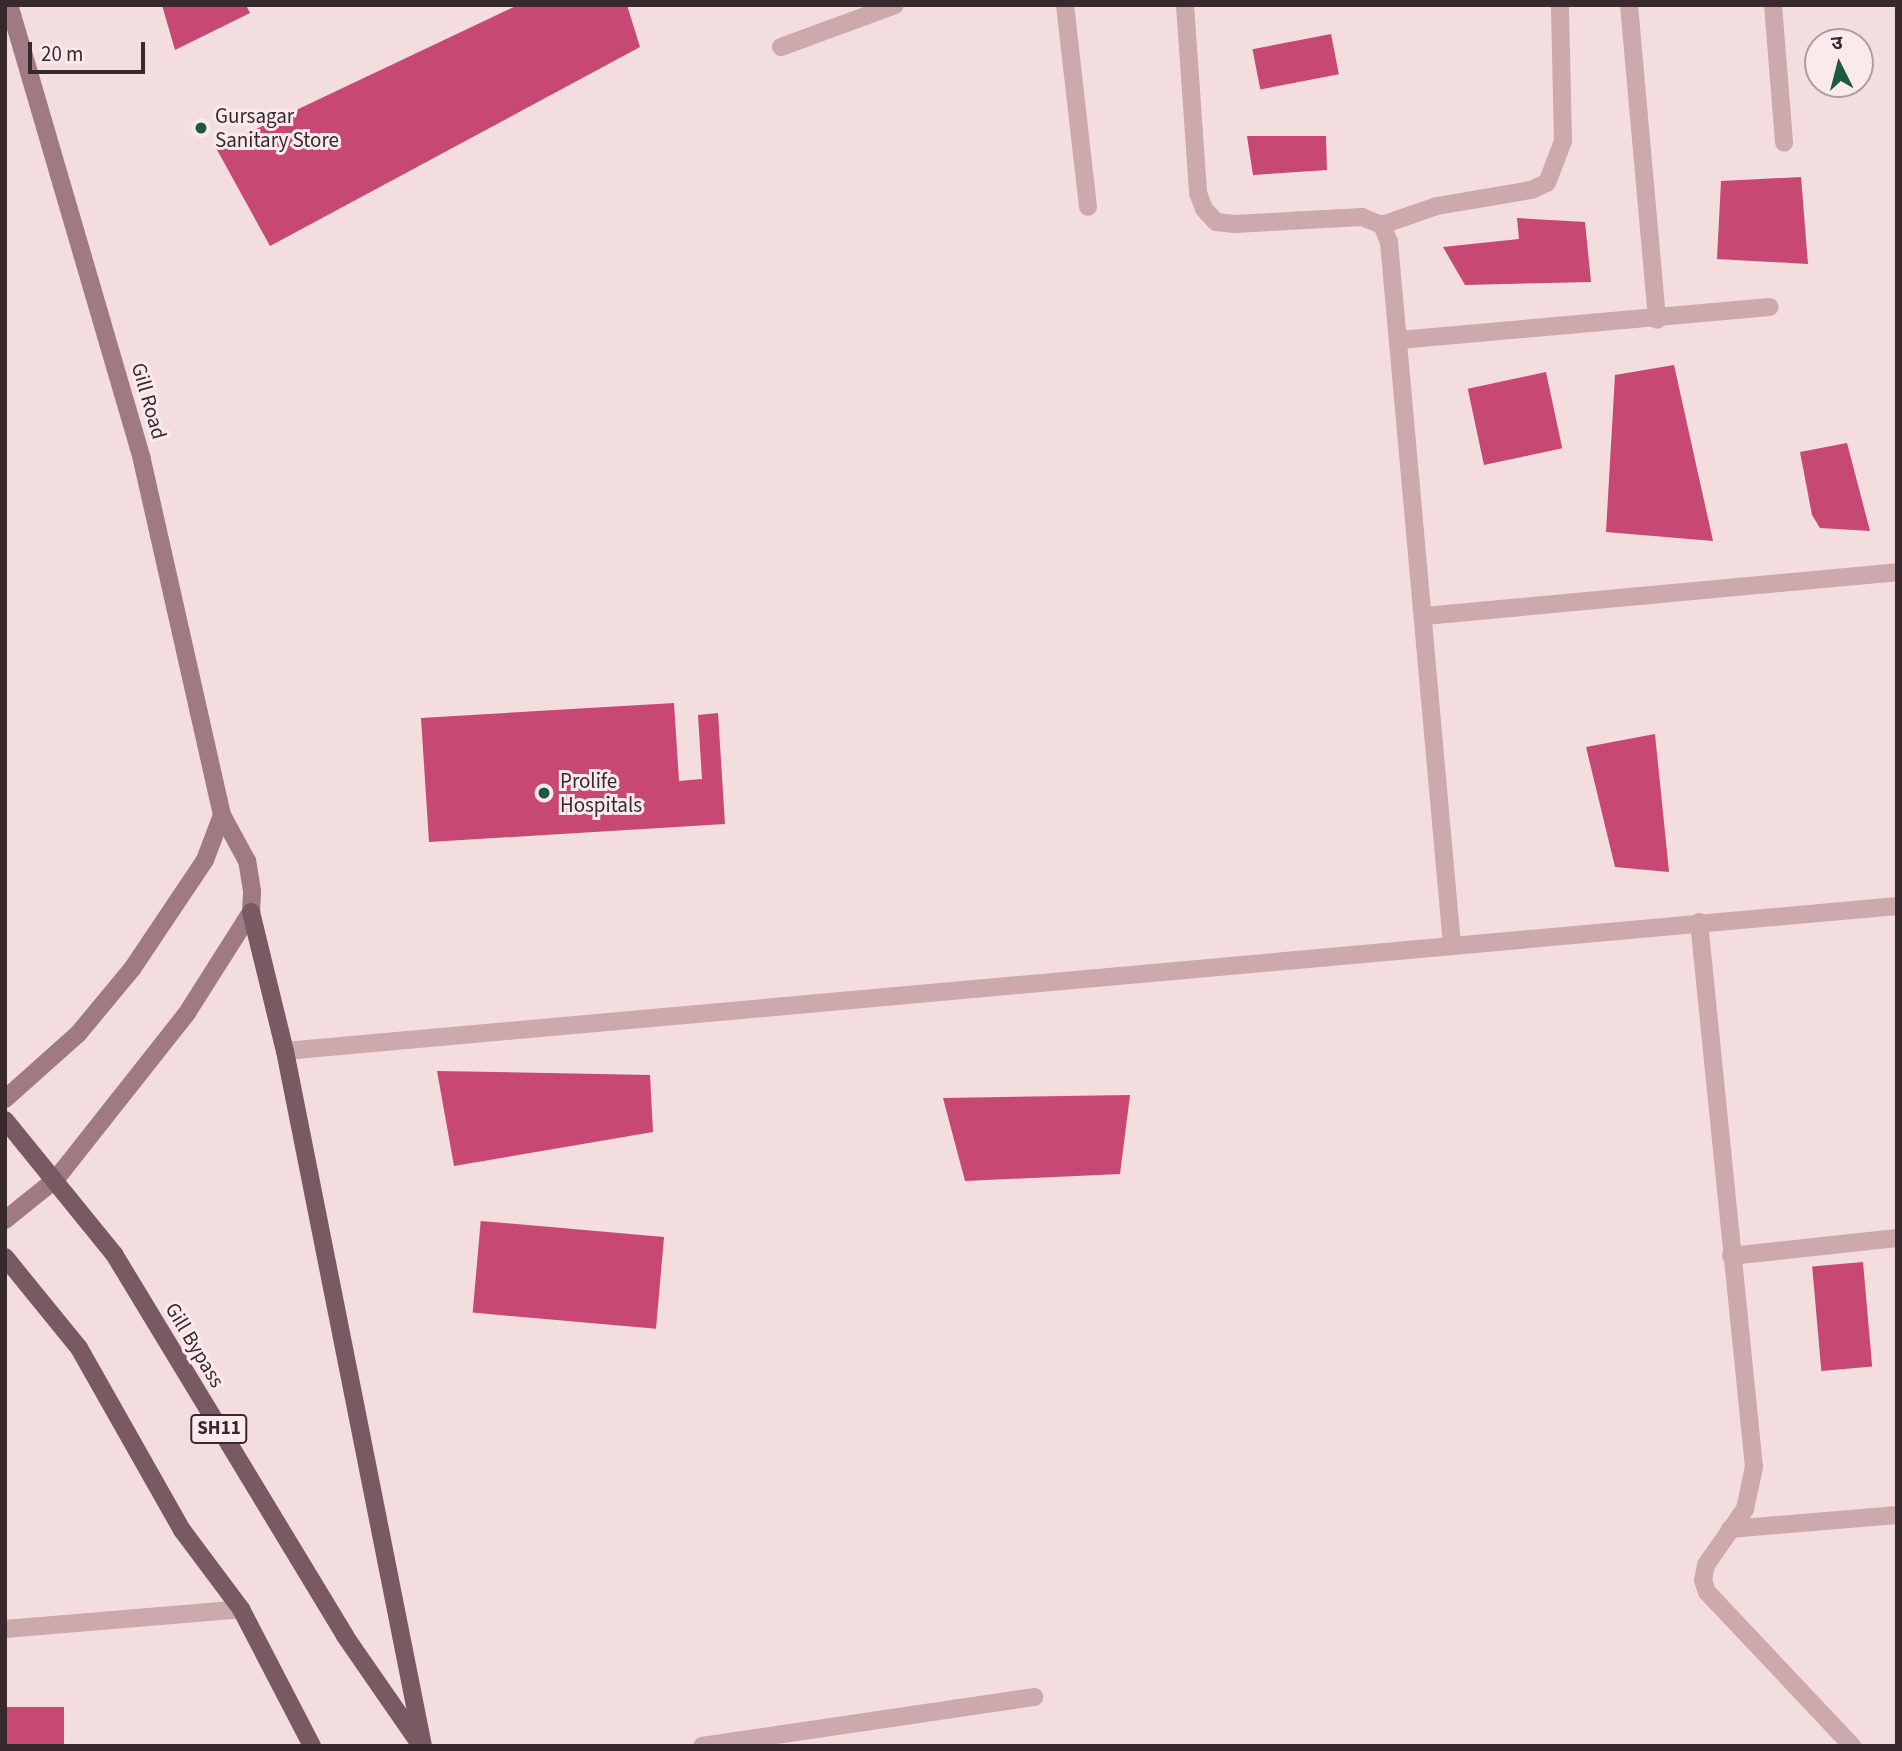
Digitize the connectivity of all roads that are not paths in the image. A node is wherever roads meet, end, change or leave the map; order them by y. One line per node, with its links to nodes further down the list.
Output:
1 (9, 5): 17 (street, Gill Road)
2 (895, 5): 8 (street)
3 (1065, 5): 10 (street)
4 (1185, 5): 11 (street)
5 (1560, 5): 11 (street)
6 (1629, 5): 13 (street)
7 (1773, 5): 9 (street)
8 (781, 47)
9 (1784, 143)
10 (1088, 207)
11 (1382, 225): 14 (street)
12 (1770, 307): 13 (street)
13 (1657, 320): 14 (street)
14 (1399, 340): 16 (street)
15 (1897, 572): 16 (street)
16 (1425, 616): 21 (street)
17 (222, 815): 19 (street, Gill Road); 23 (street)
18 (1897, 906): 20 (street)
19 (251, 912): 22 (main road); 25 (street)
20 (1699, 922): 21 (street); 28 (street)
21 (1452, 944): 22 (street)
22 (285, 1051): 36 (main road)
23 (5, 1099)
24 (5, 1120): 25 (main road, Gill Bypass / SH11)
25 (56, 1178): 26 (street); 36 (main road, Gill Bypass / SH11)
26 (5, 1220)
27 (1897, 1238): 28 (street)
28 (1731, 1256): 31 (street)
29 (5, 1257): 32 (main road)
30 (1897, 1515): 31 (street)
31 (1730, 1529): 38 (street)
32 (241, 1609): 33 (street); 35 (main road)
33 (5, 1629)
34 (1034, 1697): 37 (street)
35 (312, 1746)
36 (422, 1746)
37 (702, 1746)
38 (1852, 1746)

